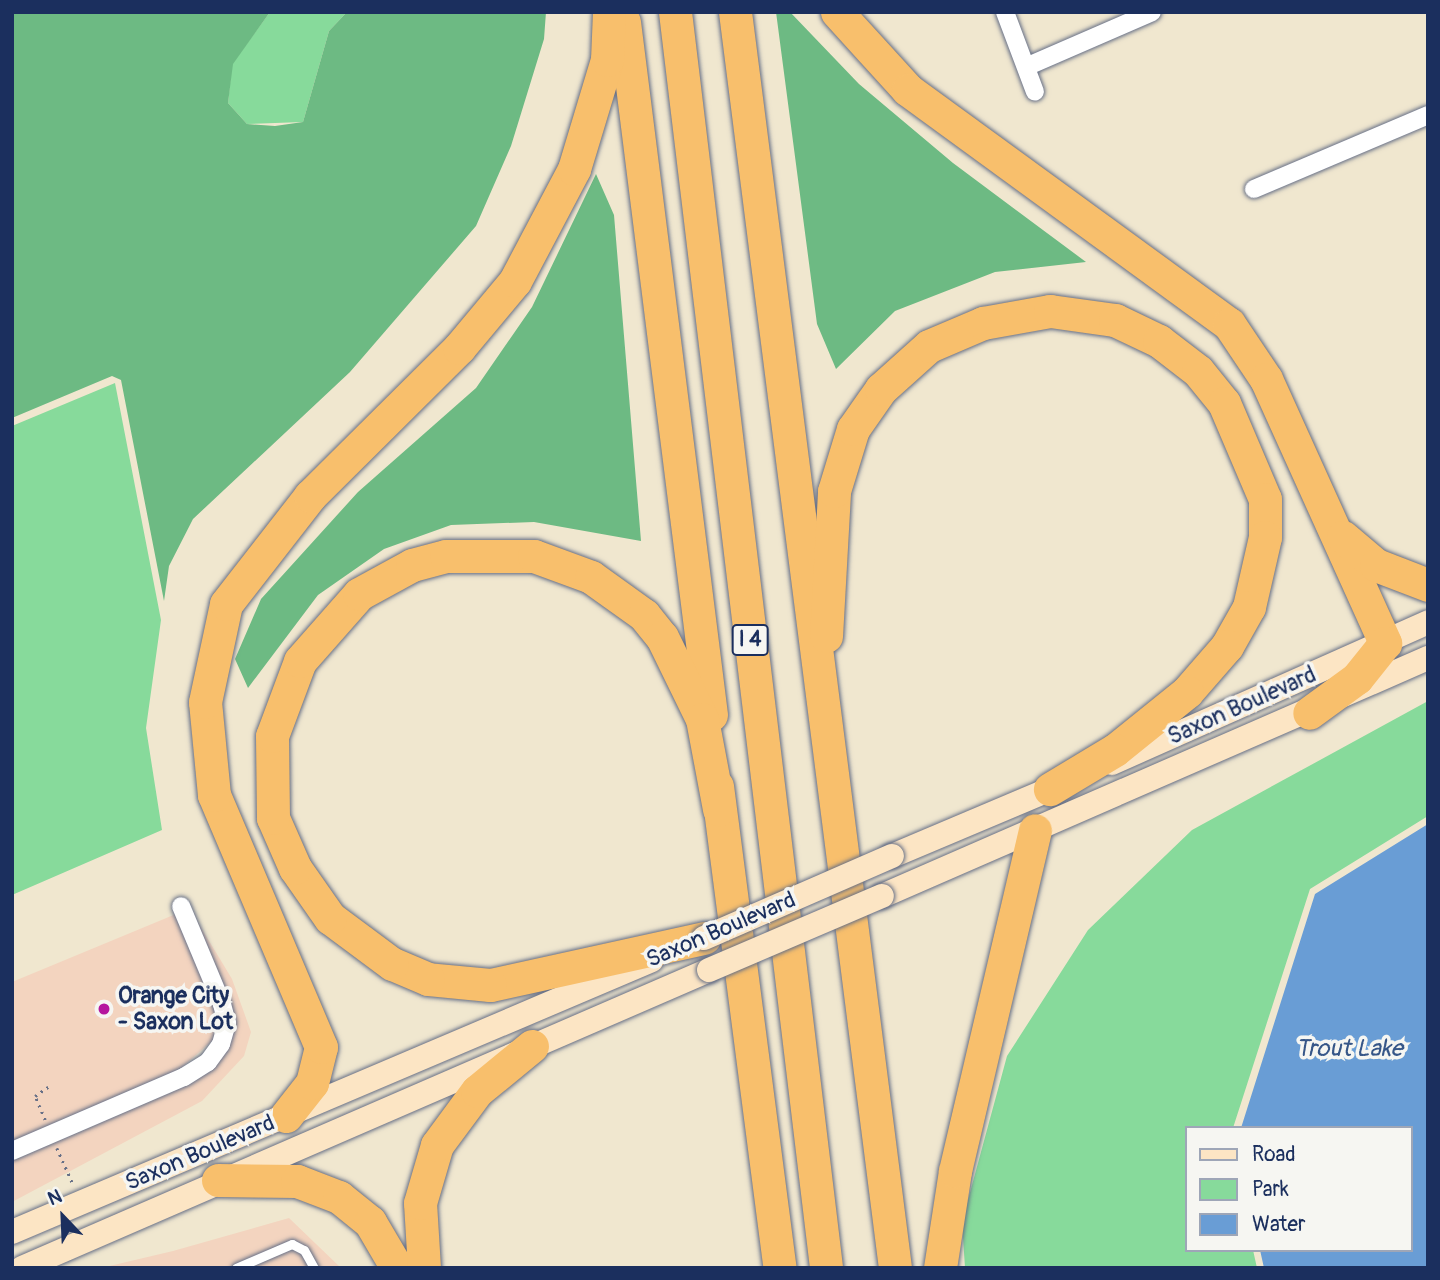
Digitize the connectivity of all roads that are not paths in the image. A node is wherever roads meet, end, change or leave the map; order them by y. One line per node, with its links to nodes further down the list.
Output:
1 (609, 12): 25 (highway)
2 (623, 12): 20 (highway)
3 (675, 12): 37 (highway, I 4)
4 (736, 12): 18 (highway)
5 (837, 12): 12 (highway)
6 (1005, 12): 8 (street)
7 (1153, 12): 8 (street)
8 (1028, 66): 9 (street)
9 (1035, 92)
10 (1428, 115): 11 (street)
11 (1254, 189)
12 (1334, 526): 13 (highway); 15 (highway)
13 (1428, 584)
14 (1428, 622): 15 (main road, Saxon Boulevard)
15 (1385, 643): 17 (highway); 19 (main road, Saxon Boulevard)
16 (1428, 657): 17 (main road, Saxon Boulevard)
17 (1309, 713): 21 (main road, Saxon Boulevard)
18 (821, 723): 19 (highway); 38 (highway)
19 (1050, 789): 23 (main road, Saxon Boulevard, bridge)
20 (719, 809): 23 (highway); 28 (highway)
21 (1035, 830): 23 (main road, Saxon Boulevard, bridge); 39 (highway)
22 (181, 906): 26 (street)
23 (707, 954): 24 (main road, Saxon Boulevard); 25 (main road, Saxon Boulevard)
24 (532, 1046): 27 (main road, Saxon Boulevard); 34 (highway)
25 (286, 1116): 29 (main road, Saxon Boulevard)
26 (12, 1151)
27 (218, 1180): 30 (main road, Saxon Boulevard); 33 (highway)
28 (771, 1201): 35 (highway); 36 (highway)
29 (12, 1232)
30 (22, 1268)
31 (236, 1268): 32 (lane)
32 (314, 1268)
33 (397, 1268)
34 (424, 1268)
35 (763, 1268)
36 (780, 1268)
37 (826, 1268)
38 (895, 1268)
39 (940, 1268)

